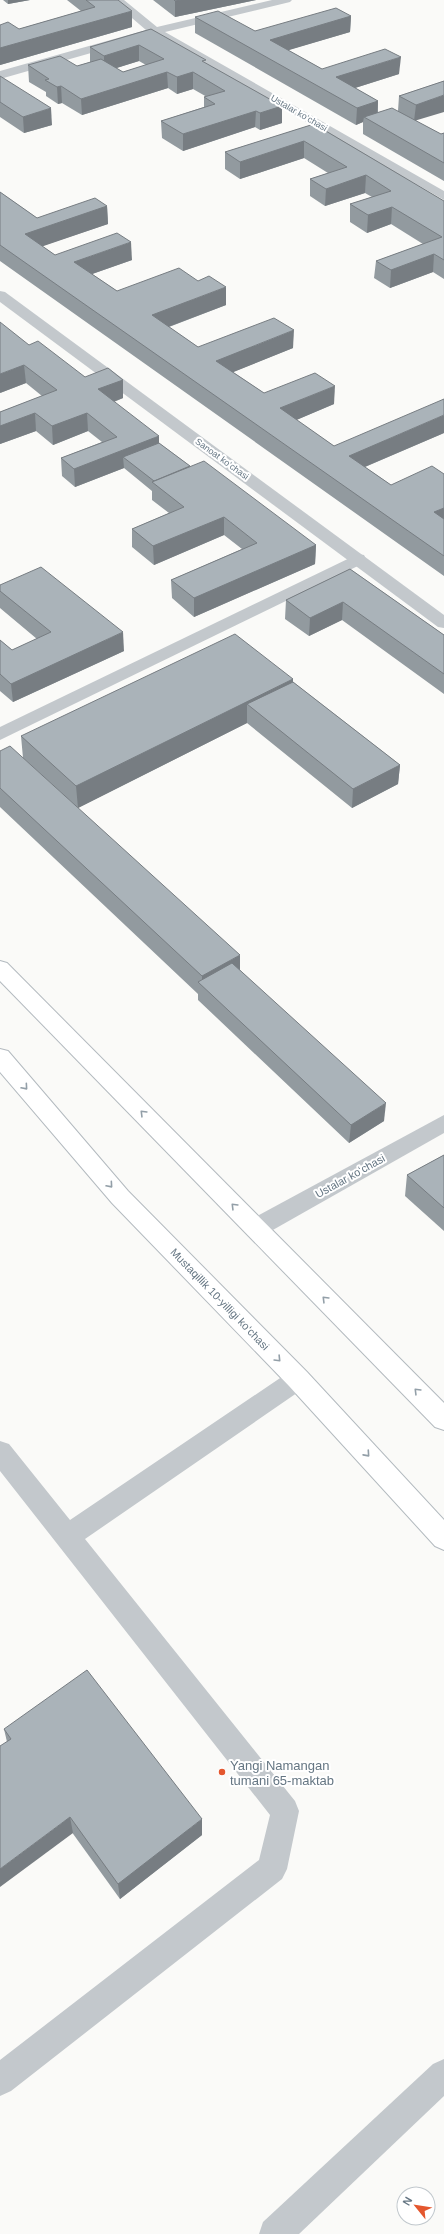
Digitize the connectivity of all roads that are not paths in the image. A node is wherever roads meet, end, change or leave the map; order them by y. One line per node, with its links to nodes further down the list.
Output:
1 (117, 0): 3 (street, Ustalar koʻchasi)
2 (286, 0): 3 (street)
3 (155, 30): 4 (street); 5 (street, Ustalar koʻchasi)
4 (0, 75)
5 (444, 196)
6 (0, 295): 7 (street, Sanoat koʻchasi)
7 (358, 560): 8 (street, Sanoat koʻchasi); 9 (street)
8 (444, 623)
9 (0, 734)
10 (0, 968): 13 (main road, one-way to 10)
11 (0, 1057): 14 (main road, Mustaqillik 10-yilligi ko'chasi, one-way to 14)
12 (444, 1123): 13 (street, Ustalar koʻchasi)
13 (256, 1228): 15 (main road, one-way to 13)
14 (298, 1379): 17 (street); 18 (main road, Mustaqillik 10-yilligi ko'chasi, one-way to 18)
15 (444, 1419)
16 (0, 1452): 17 (street)
17 (67, 1536): 20 (street)
18 (444, 1538)
19 (444, 2075): 21 (street)
20 (0, 2080)
21 (275, 2234)

